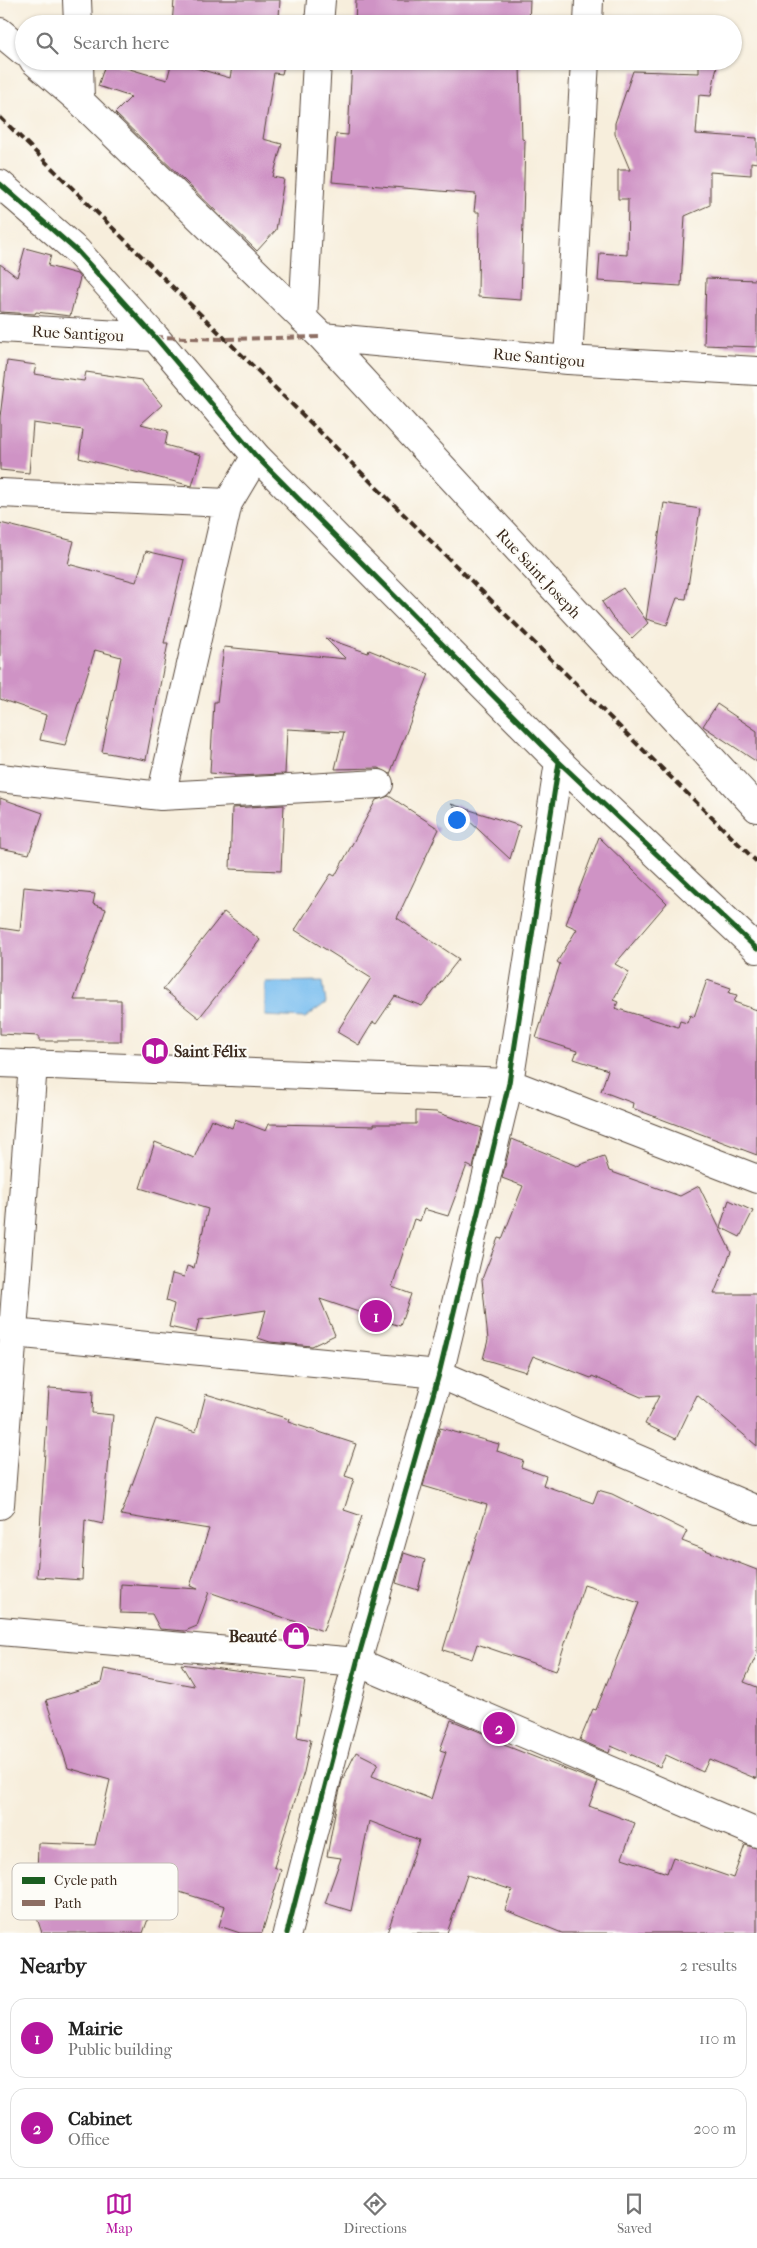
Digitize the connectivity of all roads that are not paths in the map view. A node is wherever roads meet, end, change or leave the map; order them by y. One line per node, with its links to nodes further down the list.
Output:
1 (77, 0): 4 (street)
2 (321, 0): 5 (street)
3 (589, 0): 6 (street)
4 (78, 15)
5 (320, 15)
6 (588, 15)
7 (0, 32): 8 (street)
8 (15, 44)
9 (44, 70): 13 (street, Rue Saint Joseph)
10 (79, 70): 13 (street)
11 (317, 70): 16 (street)
12 (585, 70): 18 (street)
13 (80, 101): 16 (street, Rue Saint Joseph)
14 (0, 184): 17 (street)
15 (0, 328): 17 (street, Rue Santigou)
16 (313, 328): 18 (street, Rue Santigou); 27 (street, Rue Saint Joseph)
17 (156, 337): 20 (street)
18 (568, 360): 19 (street, Rue Santigou)
19 (757, 371)
20 (256, 456): 22 (street); 23 (street)
21 (0, 493): 22 (street)
22 (228, 503): 26 (street)
23 (559, 762): 28 (street); 31 (street)
24 (0, 778): 26 (street)
25 (379, 784): 26 (street)
26 (161, 796)
27 (757, 808)
28 (757, 949)
29 (0, 1063): 30 (street)
30 (32, 1064): 31 (street); 33 (street)
31 (509, 1083): 32 (street); 34 (street)
32 (757, 1179)
33 (13, 1333): 34 (street); 35 (street)
34 (439, 1374): 36 (street); 38 (street)
35 (0, 1505)
36 (757, 1510)
37 (0, 1631): 38 (street)
38 (357, 1662): 39 (street); 40 (street)
39 (757, 1833)
40 (294, 1930)

